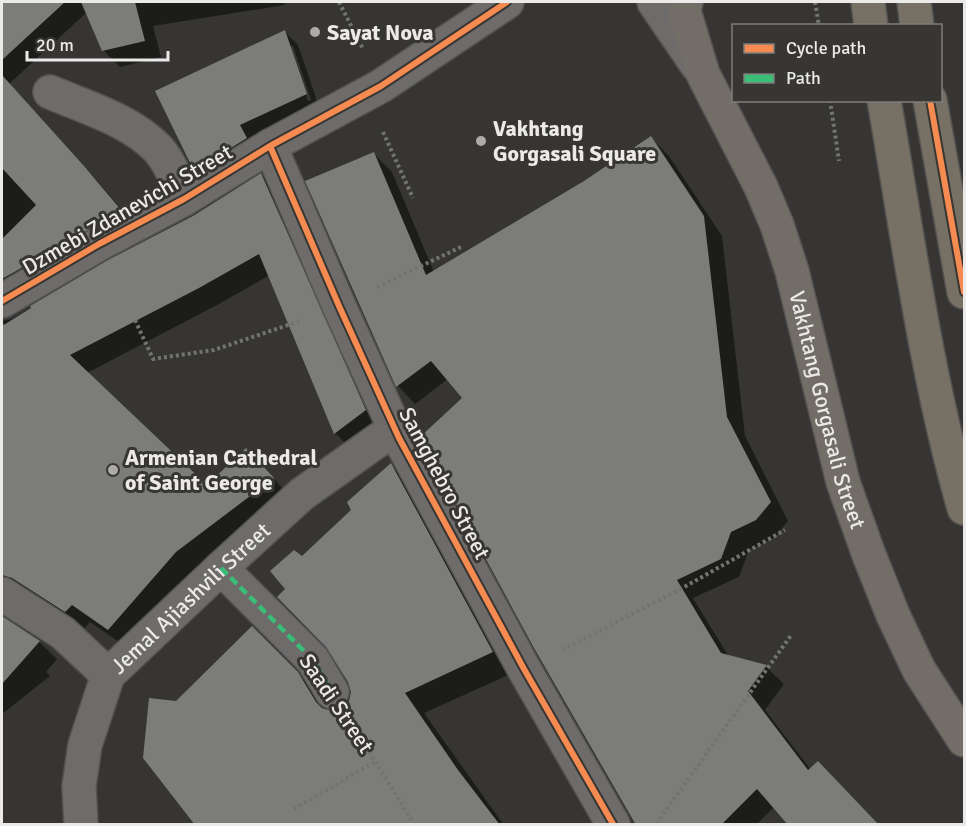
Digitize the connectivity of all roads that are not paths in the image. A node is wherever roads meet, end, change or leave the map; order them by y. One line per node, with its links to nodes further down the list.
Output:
1 (507, 2): 12 (street)
2 (654, 2): 8 (street)
3 (686, 2): 8 (main road, Vakhtang Gorgasali Street)
4 (868, 2): 6 (highway)
5 (914, 2): 7 (highway)
6 (871, 24)
7 (917, 24)
8 (703, 74): 22 (main road, Vakhtang Gorgasali Street)
9 (50, 92): 13 (street)
10 (884, 102): 17 (highway)
11 (930, 102): 14 (highway)
12 (270, 146): 13 (street, Dzmebi Zdanevichi Street); 16 (street, Samghebro Street)
13 (184, 199): 15 (street, Dzmebi Zdanevichi Street)
14 (964, 292)
15 (2, 301)
16 (394, 429): 18 (street, Jemal Ajiashvili Street); 24 (street, Samghebro Street)
17 (964, 508)
18 (220, 567): 20 (street, Jemal Ajiashvili Street); 21 (street, Saadi Street)
19 (2, 594): 20 (street)
20 (108, 675): 23 (street, Jemal Ajiashvili Street)
21 (332, 692)
22 (964, 740)
23 (81, 825)
24 (613, 825)

